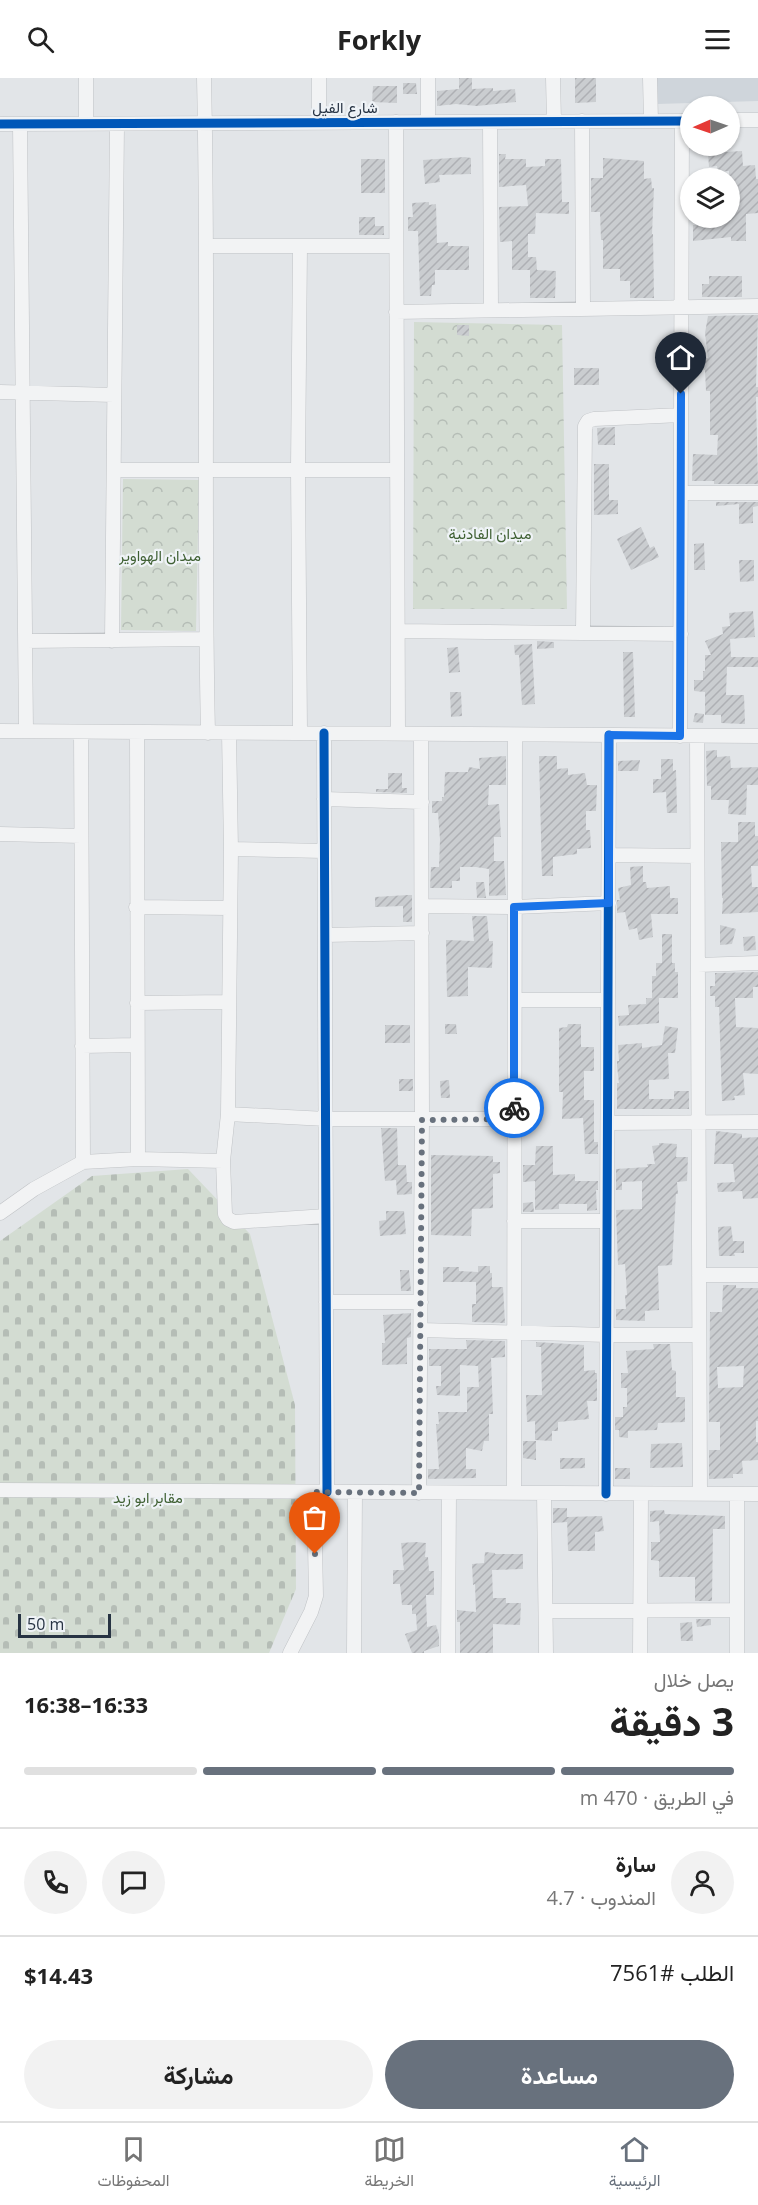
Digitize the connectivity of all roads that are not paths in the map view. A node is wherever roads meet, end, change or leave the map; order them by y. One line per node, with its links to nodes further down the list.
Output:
1 (86, 78): 20 (street)
2 (204, 78): 16 (street)
3 (319, 78): 17 (street)
4 (428, 78): 14 (street)
5 (553, 78): 9 (street)
6 (650, 78): 11 (street)
7 (740, 120): 8 (street)
8 (758, 120)
9 (554, 121): 10 (street, شارع الفيل); 15 (street, شارع الفيل)
10 (582, 121): 11 (street, شارع الفيل); 27 (street)
11 (651, 121): 12 (street, شارع الفيل)
12 (680, 121)
13 (396, 122): 14 (street, شارع الفيل); 17 (street, شارع الفيل); 25 (street)
14 (428, 122): 15 (street, شارع الفيل)
15 (490, 122): 29 (street)
16 (205, 123): 17 (street, شارع الفيل); 21 (street, شارع الفيل); 23 (street)
17 (319, 123)
18 (0, 124): 19 (street, شارع الفيل)
19 (20, 124): 20 (street, شارع الفيل); 32 (street)
20 (86, 124): 21 (street, شارع الفيل)
21 (117, 124): 33 (street)
22 (685, 156): 28 (street)
23 (207, 246): 24 (street); 37 (street)
24 (300, 246): 25 (street); 35 (street)
25 (395, 246): 30 (street)
26 (758, 306): 28 (street)
27 (583, 307): 28 (street); 29 (street)
28 (680, 307): 34 (street)
29 (491, 309): 30 (street)
30 (396, 312): 38 (street)
31 (0, 392): 32 (street)
32 (24, 392): 33 (street); 45 (street)
33 (114, 395): 36 (street)
34 (681, 415): 39 (street); 42 (street)
35 (298, 469): 37 (street); 38 (street); 53 (street)
36 (114, 470): 37 (street); 46 (street)
37 (207, 470): 44 (street)
38 (396, 470): 41 (street)
39 (681, 493): 40 (street); 43 (street)
40 (758, 493)
41 (398, 631): 42 (street); 55 (street)
42 (583, 633): 43 (street)
43 (681, 634): 59 (street)
44 (206, 639): 46 (street); 51 (street)
45 (26, 641): 46 (street); 48 (street)
46 (112, 641)
47 (0, 731): 48 (street)
48 (26, 731): 49 (street)
49 (81, 732): 50 (street); 65 (street)
50 (137, 732): 51 (street); 72 (street)
51 (208, 733): 52 (street)
52 (229, 733): 53 (street); 66 (street)
53 (300, 733): 54 (street)
54 (324, 733): 55 (street); 62 (street)
55 (398, 734): 56 (street)
56 (421, 735): 57 (street); 63 (street)
57 (515, 735): 58 (street); 73 (street)
58 (609, 735): 59 (street); 68 (street)
59 (680, 736): 60 (street)
60 (697, 736): 61 (street); 69 (street)
61 (758, 736)
62 (324, 799): 63 (street); 67 (street)
63 (422, 802): 71 (street)
64 (0, 834): 65 (street)
65 (81, 836): 83 (street)
66 (231, 849): 67 (street); 74 (street)
67 (324, 851): 76 (street)
68 (609, 855): 69 (street); 70 (street)
69 (697, 856): 78 (street)
70 (609, 903): 73 (street); 80 (street)
71 (422, 906): 73 (street); 75 (street)
72 (136, 907): 74 (street); 82 (street)
73 (514, 907): 79 (street)
74 (229, 908): 81 (street)
75 (422, 933): 76 (street); 88 (street)
76 (325, 935): 86 (street)
77 (758, 963): 78 (street)
78 (698, 965): 89 (street)
79 (514, 999): 80 (street); 87 (street)
80 (608, 1000): 91 (street)
81 (228, 1002): 82 (street); 85 (street)
82 (138, 1003): 84 (street)
83 (81, 1046): 84 (street); 94 (street)
84 (136, 1046): 92 (street)
85 (228, 1114): 86 (street); 93 (street)
86 (326, 1119): 88 (street); 96 (street)
87 (514, 1119): 88 (street); 97 (street)
88 (422, 1120): 102 (street)
89 (698, 1122): 90 (street); 91 (street); 99 (street)
90 (758, 1122)
91 (608, 1123): 98 (street)
92 (138, 1159): 93 (street); 94 (street)
93 (223, 1161): 96 (street)
94 (82, 1162): 95 (street)
95 (0, 1213)
96 (326, 1216): 101 (street)
97 (514, 1221): 98 (street); 104 (street)
98 (607, 1221): 105 (street)
99 (699, 1275): 100 (street); 106 (street)
100 (758, 1275)
101 (327, 1302): 102 (street); 108 (street)
102 (421, 1302): 103 (street)
103 (421, 1330): 104 (street); 110 (street)
104 (514, 1331): 105 (street); 112 (street)
105 (607, 1335): 106 (street); 114 (street)
106 (699, 1335): 116 (street)
107 (0, 1490): 108 (street)
108 (321, 1492): 109 (street); 122 (street)
109 (355, 1492): 110 (street); 123 (street)
110 (419, 1493): 111 (street)
111 (449, 1493): 112 (street); 124 (street)
112 (514, 1493): 113 (street)
113 (544, 1493): 114 (street); 121 (street)
114 (606, 1494): 115 (street)
115 (641, 1494): 116 (street); 119 (street)
116 (700, 1494): 117 (street)
117 (737, 1494): 118 (street); 120 (street)
118 (758, 1494)
119 (640, 1610): 120 (street); 121 (street); 126 (street)
120 (737, 1610): 127 (street)
121 (546, 1611): 125 (street)
122 (290, 1653)
123 (354, 1653)
124 (448, 1653)
125 (546, 1653)
126 (640, 1653)
127 (737, 1653)

